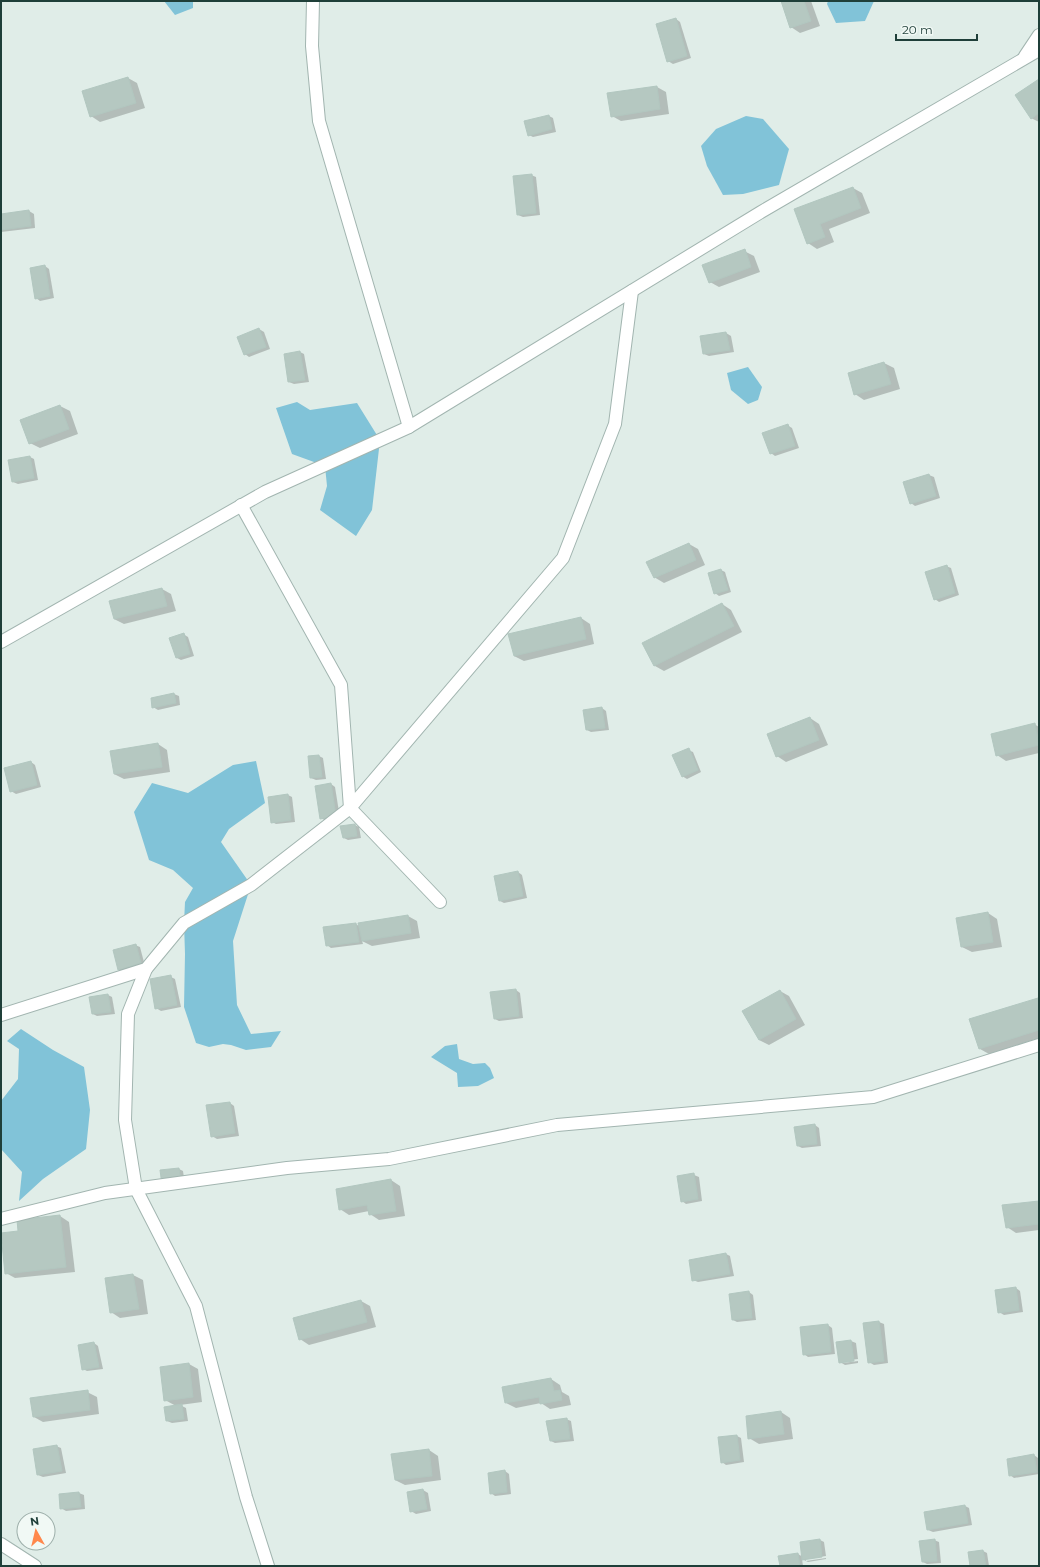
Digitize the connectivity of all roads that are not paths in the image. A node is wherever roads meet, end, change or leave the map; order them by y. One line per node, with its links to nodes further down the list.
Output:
1 (313, 1): 6 (street)
2 (1039, 35): 4 (street)
3 (1039, 50): 4 (street)
4 (1024, 59): 5 (street)
5 (632, 291): 6 (street); 9 (street)
6 (409, 427): 7 (street)
7 (241, 505): 8 (street); 9 (street)
8 (1, 642)
9 (350, 808): 10 (street); 11 (street)
10 (440, 902)
11 (146, 969): 12 (street); 14 (street)
12 (1, 1016)
13 (1039, 1045): 14 (street)
14 (136, 1189): 15 (street); 18 (street)
15 (1, 1219)
16 (1, 1544): 17 (street)
17 (35, 1566)
18 (268, 1566)

